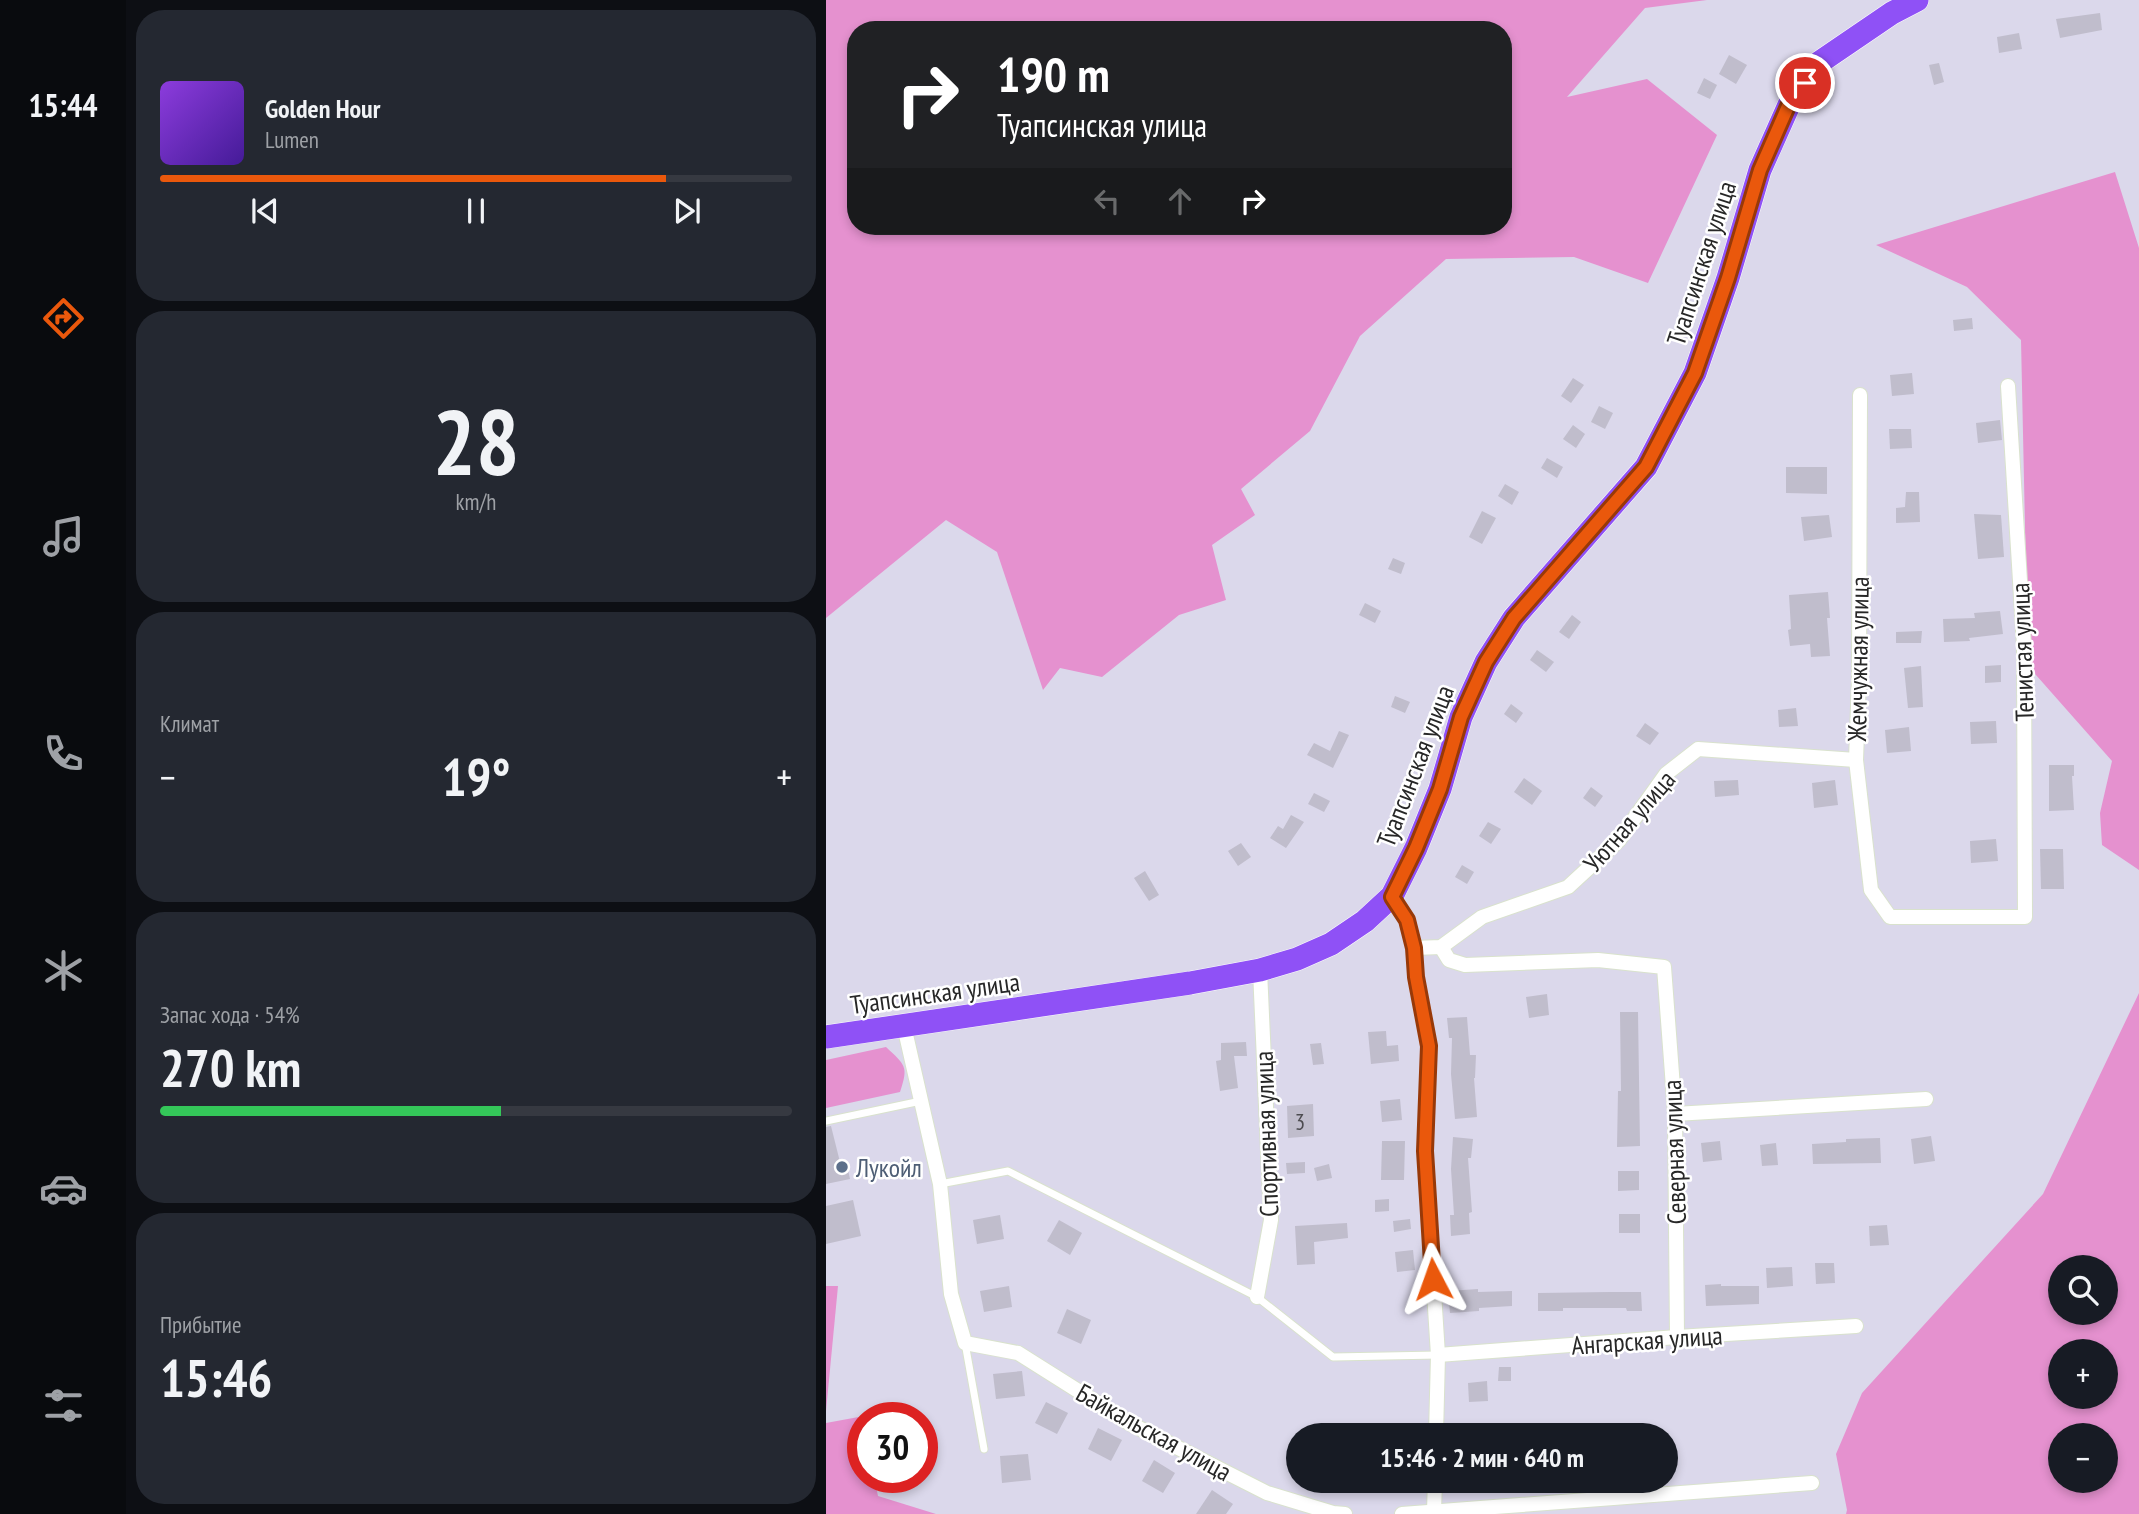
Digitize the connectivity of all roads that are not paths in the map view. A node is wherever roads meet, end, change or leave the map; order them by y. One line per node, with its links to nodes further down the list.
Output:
1 (1917, 0): 5 (main road, Туапсинская улица)
2 (2008, 386): 6 (street, Тенистая улица)
3 (1860, 396): 4 (street, Жемчужная улица)
4 (1856, 760): 6 (street, Жемчужная улица); 7 (street, Уютная улица)
5 (1392, 897): 8 (street); 9 (main road, Туапсинская улица)
6 (1889, 917)
7 (1441, 947): 8 (street); 14 (street, Северная улица)
8 (1414, 948): 21 (street)
9 (1260, 970): 10 (main road, Туапсинская улица); 17 (street, Спортивная улица)
10 (904, 1026): 11 (main road, Туапсинская улица); 13 (street)
11 (826, 1037)
12 (1926, 1099): 14 (street)
13 (921, 1101): 15 (lane); 16 (street)
14 (1675, 1114): 19 (street, Северная улица)
15 (826, 1121)
16 (940, 1184): 17 (lane); 20 (street)
17 (1256, 1297): 21 (lane)
18 (1856, 1326): 19 (street, Ангарская улица)
19 (1677, 1337): 21 (street, Ангарская улица)
20 (965, 1343): 23 (lane); 27 (street, Байкальская улица)
21 (1438, 1355): 22 (street)
22 (1436, 1423)
23 (984, 1449)
24 (1812, 1483): 26 (street)
25 (1435, 1493): 26 (street)
26 (1434, 1511): 28 (street)
27 (1345, 1514)
28 (1402, 1514)

